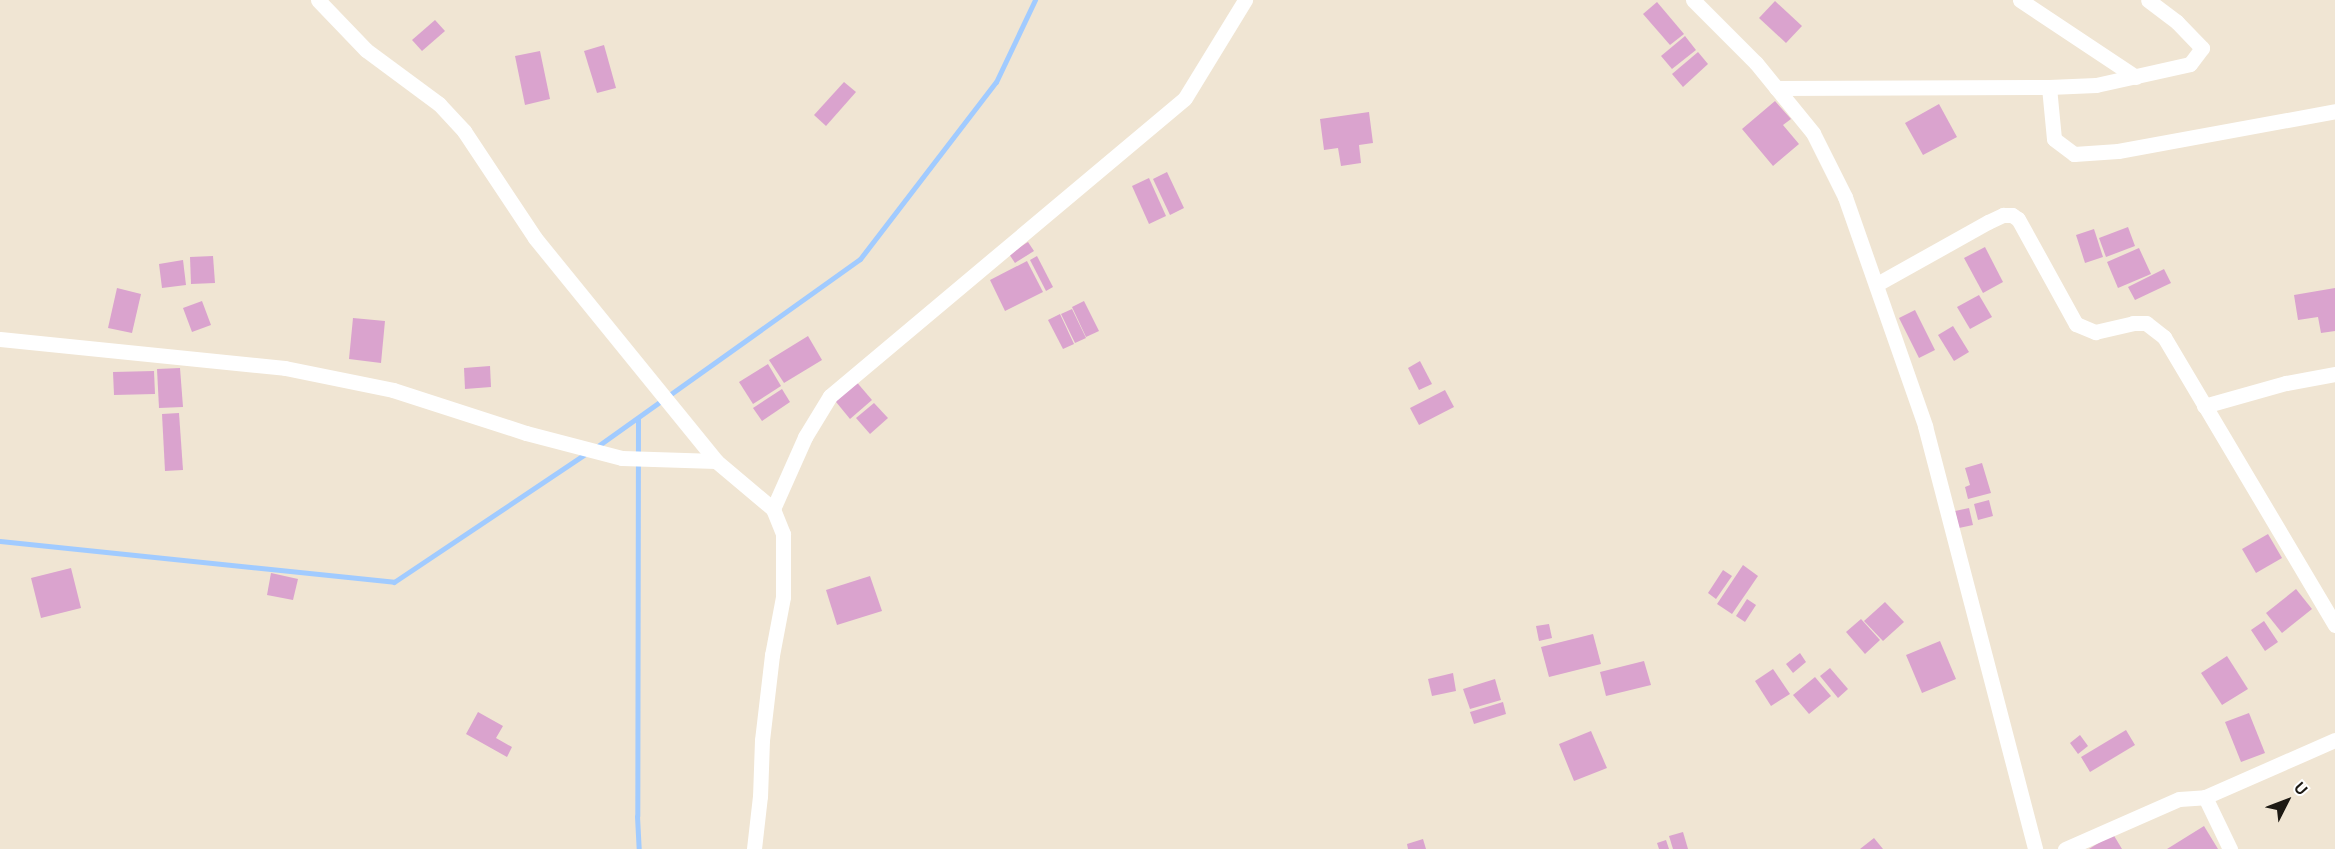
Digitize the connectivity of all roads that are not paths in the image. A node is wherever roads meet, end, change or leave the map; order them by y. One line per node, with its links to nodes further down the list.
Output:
1 (318, 0): 14 (street)
2 (1245, 0): 15 (street)
3 (1693, 0): 8 (street)
4 (2020, 0): 6 (street)
5 (2148, 0): 6 (street)
6 (2136, 77): 7 (street)
7 (2049, 87): 8 (street); 9 (street)
8 (1776, 88): 10 (street)
9 (2335, 111)
10 (1877, 284): 13 (street); 20 (street)
11 (0, 339): 14 (street)
12 (2335, 374): 13 (street)
13 (2204, 406): 16 (street)
14 (716, 461): 15 (street)
15 (773, 509): 19 (street)
16 (2335, 624)
17 (2335, 740): 18 (street)
18 (2205, 797): 21 (street); 22 (street)
19 (754, 849)
20 (2035, 849)
21 (2065, 849)
22 (2230, 849)

